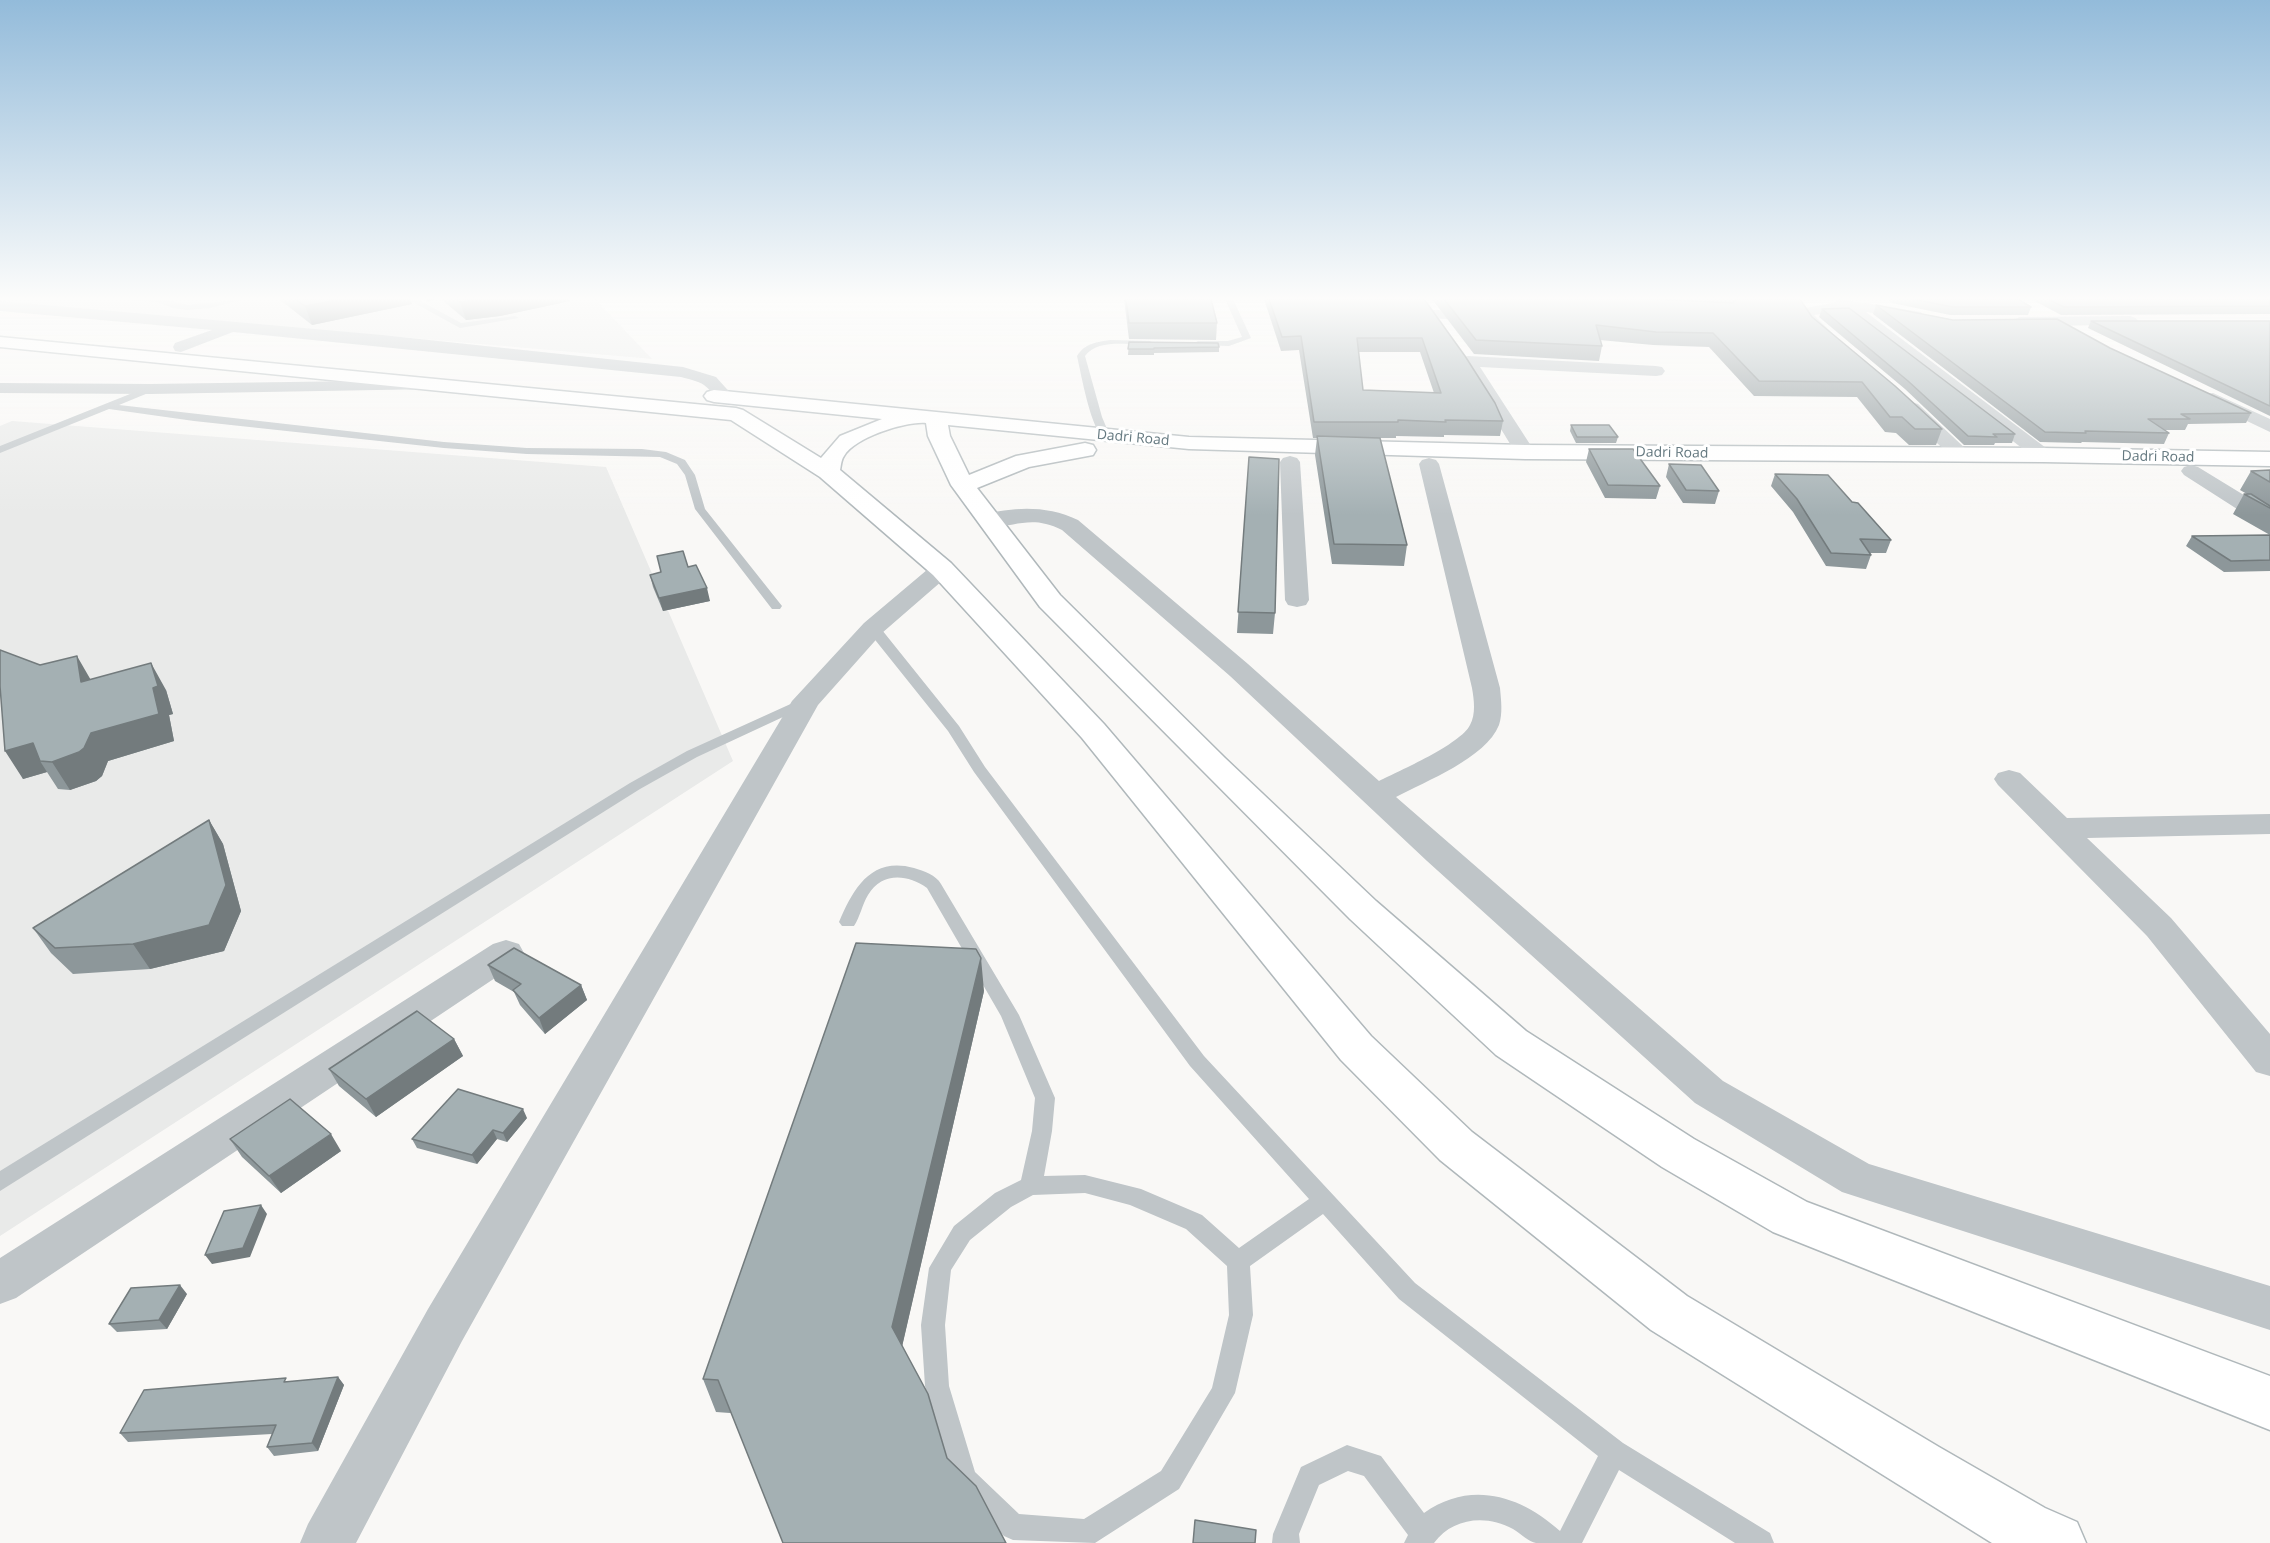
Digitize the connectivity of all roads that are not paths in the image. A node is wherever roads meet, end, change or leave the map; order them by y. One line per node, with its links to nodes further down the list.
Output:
1 (302, 371): 7 (main road, Dadri Road)
2 (431, 371): 13 (main road, Dadri Road)
3 (675, 371): 13 (street)
4 (1086, 371): 17 (lane)
5 (1474, 371): 20 (street)
6 (1930, 371): 22 (street)
7 (448, 385): 9 (street); 13 (main road, Dadri Road)
8 (0, 388): 9 (street)
9 (150, 389): 12 (lane)
10 (2201, 392): 15 (street)
11 (1897, 395): 21 (street)
12 (108, 406): 18 (lane); 34 (lane)
13 (726, 407): 14 (main road, Dadri Road); 16 (main road, Dadri Road); 27 (main road)
14 (931, 423): 16 (main road, Dadri Road); 16 (main road); 17 (main road, Dadri Road); 19 (main road, Dadri Road); 29 (main road)
15 (2270, 426)
16 (877, 428): 27 (main road)
17 (1105, 436): 20 (main road, Dadri Road)
18 (0, 450)
19 (1085, 450): 24 (main road, Dadri Road); 29 (main road)
20 (1525, 452): 21 (main road, Dadri Road)
21 (1961, 455): 22 (main road, Dadri Road)
22 (2043, 455): 23 (main road, Dadri Road)
23 (2270, 459)
24 (1290, 462): 25 (main road, Dadri Road); 33 (street)
25 (1429, 464): 26 (main road, Dadri Road); 38 (street)
26 (2191, 471): 28 (main road, Dadri Road); 31 (street)
27 (828, 472): 32 (main road)
28 (2270, 472)
29 (963, 485): 30 (main road)
30 (989, 520): 38 (street); 50 (main road)
31 (2270, 520)
32 (942, 569): 35 (street); 53 (main road)
33 (1297, 600)
34 (776, 606)
35 (873, 628): 36 (street); 46 (lane)
36 (806, 701): 44 (lane); 54 (street)
37 (2009, 778): 40 (street)
38 (1376, 795): 49 (street)
39 (2270, 824): 40 (street)
40 (2059, 828): 43 (street)
41 (848, 922): 45 (lane)
42 (506, 953): 48 (street)
43 (2270, 1061)
44 (0, 1182)
45 (1031, 1186): 47 (lane); 47 (lane)
46 (1325, 1200): 47 (lane); 51 (lane)
47 (1238, 1261)
48 (0, 1283)
49 (2270, 1308)
50 (2270, 1403)
51 (1614, 1452): 57 (lane); 58 (lane)
52 (1421, 1538): 55 (lane); 56 (lane)
53 (2032, 1538)
54 (327, 1543)
55 (1286, 1543)
56 (1553, 1543)
57 (1568, 1543)
58 (1760, 1543)

